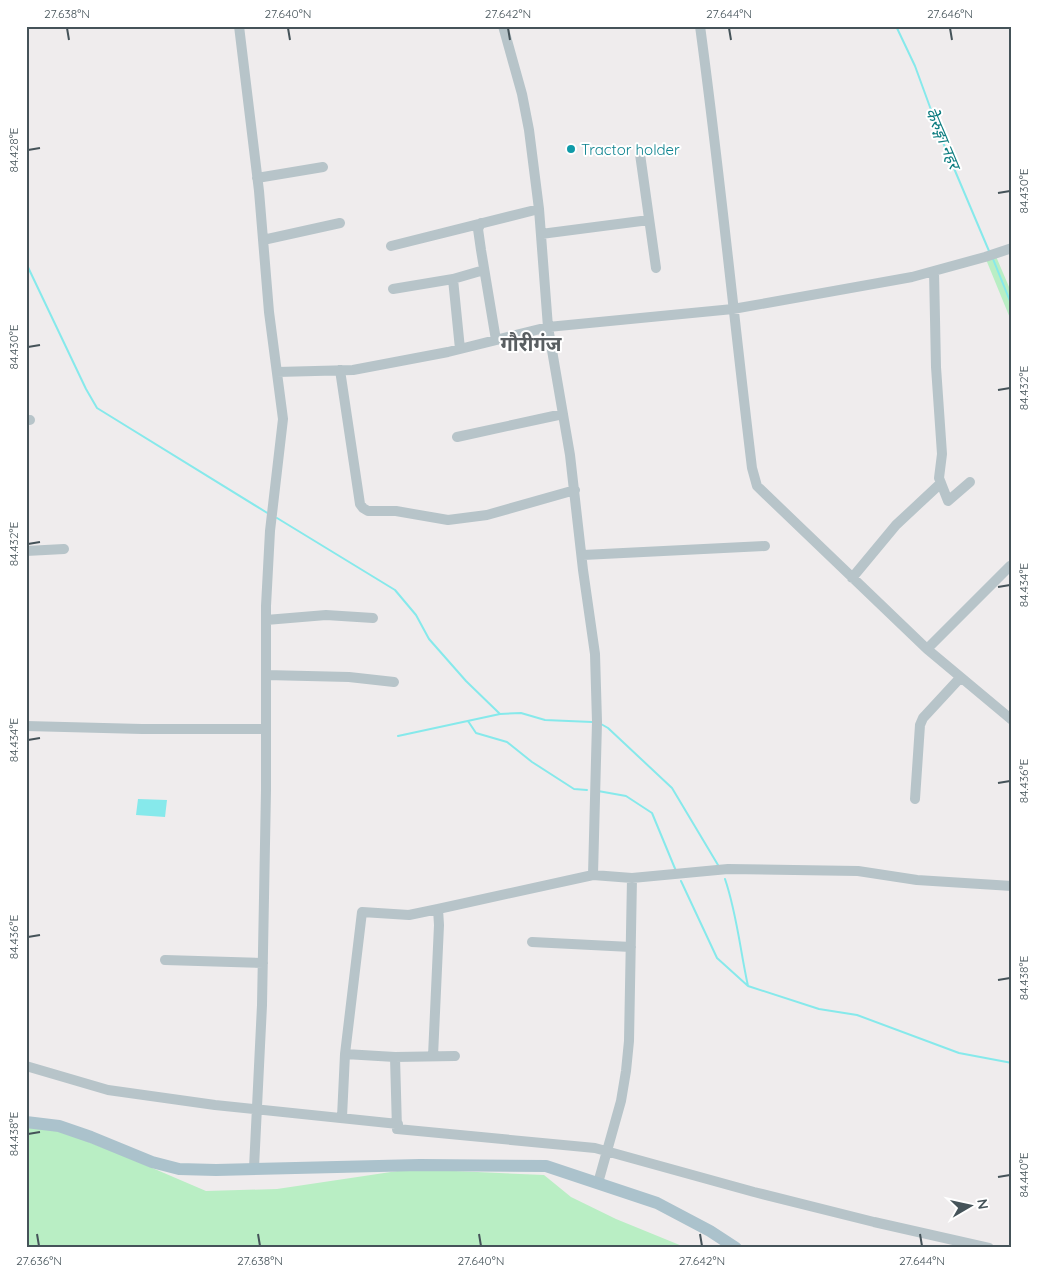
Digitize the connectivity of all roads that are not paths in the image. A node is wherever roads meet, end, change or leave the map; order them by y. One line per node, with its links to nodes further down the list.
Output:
1 (239, 26): 6 (street)
2 (504, 26): 7 (street)
3 (700, 26): 20 (street)
4 (640, 154): 8 (street)
5 (323, 167): 6 (street)
6 (257, 178): 12 (street)
7 (539, 209): 10 (street); 11 (street)
8 (649, 220): 11 (street); 15 (street)
9 (340, 223): 12 (street)
10 (481, 223): 13 (street); 16 (street)
11 (541, 234): 21 (street)
12 (263, 240): 25 (street)
13 (391, 246)
14 (1012, 248): 17 (street)
15 (656, 268)
16 (484, 270): 18 (street); 22 (street)
17 (934, 271): 20 (street); 29 (street)
18 (453, 279): 19 (street); 23 (street)
19 (393, 289)
20 (733, 309): 21 (street); 36 (street)
21 (548, 328): 22 (street); 26 (street)
22 (496, 340): 23 (street)
23 (460, 349): 24 (street)
24 (340, 370): 25 (street); 30 (street)
25 (277, 372): 38 (street)
26 (562, 414): 27 (street); 30 (street)
27 (457, 437)
28 (970, 482): 29 (street)
29 (941, 483): 36 (street)
30 (574, 490): 34 (street)
31 (765, 546): 34 (street)
32 (64, 549): 33 (street)
33 (26, 552)
34 (582, 555): 47 (street)
35 (1010, 566): 39 (street)
36 (852, 578): 39 (street)
37 (373, 618): 38 (street)
38 (266, 620): 40 (street)
39 (927, 649): 41 (street)
40 (266, 676): 42 (street); 45 (street)
41 (960, 678): 43 (street); 46 (street)
42 (394, 682)
43 (1012, 720)
44 (26, 726): 45 (street)
45 (266, 729): 54 (street)
46 (915, 799)
47 (593, 876): 48 (street); 50 (street)
48 (632, 878): 49 (street); 52 (street)
49 (1012, 886)
50 (438, 909): 55 (street); 56 (street)
51 (532, 942): 52 (street)
52 (632, 947): 64 (street)
53 (165, 960): 54 (street)
54 (263, 963): 60 (street)
55 (345, 1054): 58 (street); 61 (street)
56 (433, 1056): 57 (street); 58 (street)
57 (455, 1056)
58 (395, 1057): 63 (street)
59 (26, 1066): 60 (street)
60 (257, 1110): 61 (street); 65 (street)
61 (342, 1117): 63 (street)
62 (26, 1122): 65 (main road)
63 (398, 1124): 64 (street)
64 (607, 1150): 66 (street); 68 (street)
65 (254, 1168): 66 (main road)
66 (598, 1183): 67 (main road)
67 (736, 1248)
68 (989, 1248)

